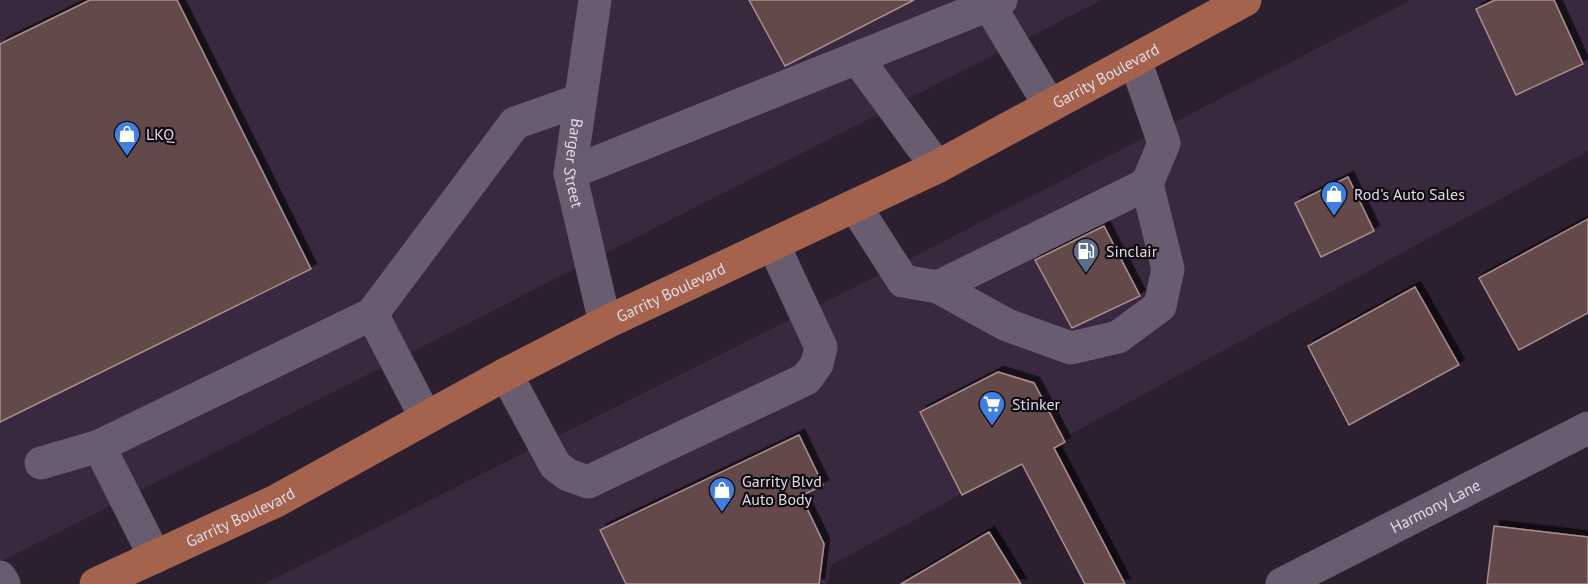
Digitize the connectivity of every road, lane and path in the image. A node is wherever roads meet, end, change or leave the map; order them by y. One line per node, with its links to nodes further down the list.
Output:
1 (595, 0): 6 (street, Barger Street)
2 (995, 2): 4 (street); 7 (street)
3 (1236, 2): 5 (main road, Garrity Boulevard)
4 (857, 58): 8 (street); 9 (street)
5 (1135, 60): 7 (main road, Garrity Boulevard); 10 (street)
6 (580, 100): 9 (street, Barger Street); 14 (street)
7 (1050, 106): 8 (main road, Garrity Boulevard)
8 (937, 167): 11 (main road, Garrity Boulevard)
9 (570, 173): 15 (street, Barger Street)
10 (1147, 184): 13 (street); 13 (street)
11 (855, 206): 12 (main road, Garrity Boulevard); 13 (street)
12 (773, 244): 15 (main road, Garrity Boulevard); 16 (street)
13 (938, 287)
14 (372, 314): 17 (street); 19 (street)
15 (605, 323): 16 (main road, Garrity Boulevard)
16 (506, 374): 17 (main road, Garrity Boulevard)
17 (426, 418): 21 (main road, Garrity Boulevard)
18 (1588, 428): 25 (street, Harmony Lane)
19 (99, 446): 20 (street); 21 (street)
20 (41, 463)
21 (155, 557): 24 (main road, Garrity Boulevard)
22 (0, 578): 23 (street)
23 (4, 584)
24 (96, 584)
25 (1282, 584)

